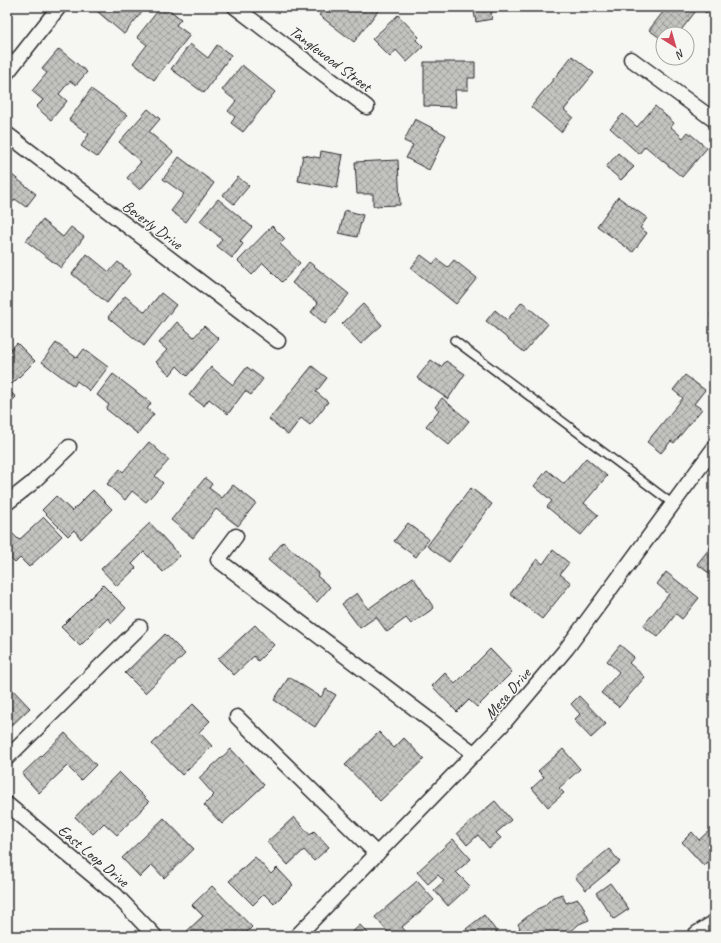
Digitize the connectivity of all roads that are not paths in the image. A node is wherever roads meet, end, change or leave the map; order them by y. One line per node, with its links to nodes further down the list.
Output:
1 (59, 7): 4 (street)
2 (236, 7): 5 (street, Tanglewood Street)
3 (630, 59): 6 (street)
4 (7, 72)
5 (367, 107)
6 (714, 120)
7 (7, 134): 9 (street, Beverly Drive)
8 (454, 340): 13 (lane)
9 (278, 341)
10 (69, 447): 12 (street)
11 (714, 448): 13 (street, Mesa Drive)
12 (7, 503)
13 (673, 504): 17 (street, Mesa Drive)
14 (236, 536): 17 (street)
15 (140, 627): 18 (street)
16 (238, 717): 20 (street)
17 (475, 754): 20 (street, Mesa Drive)
18 (7, 758)
19 (7, 804): 22 (street, East Loop Drive)
20 (377, 854): 23 (street, Mesa Drive)
21 (714, 926): 24 (street)
22 (155, 936)
23 (296, 936)
24 (698, 936)

